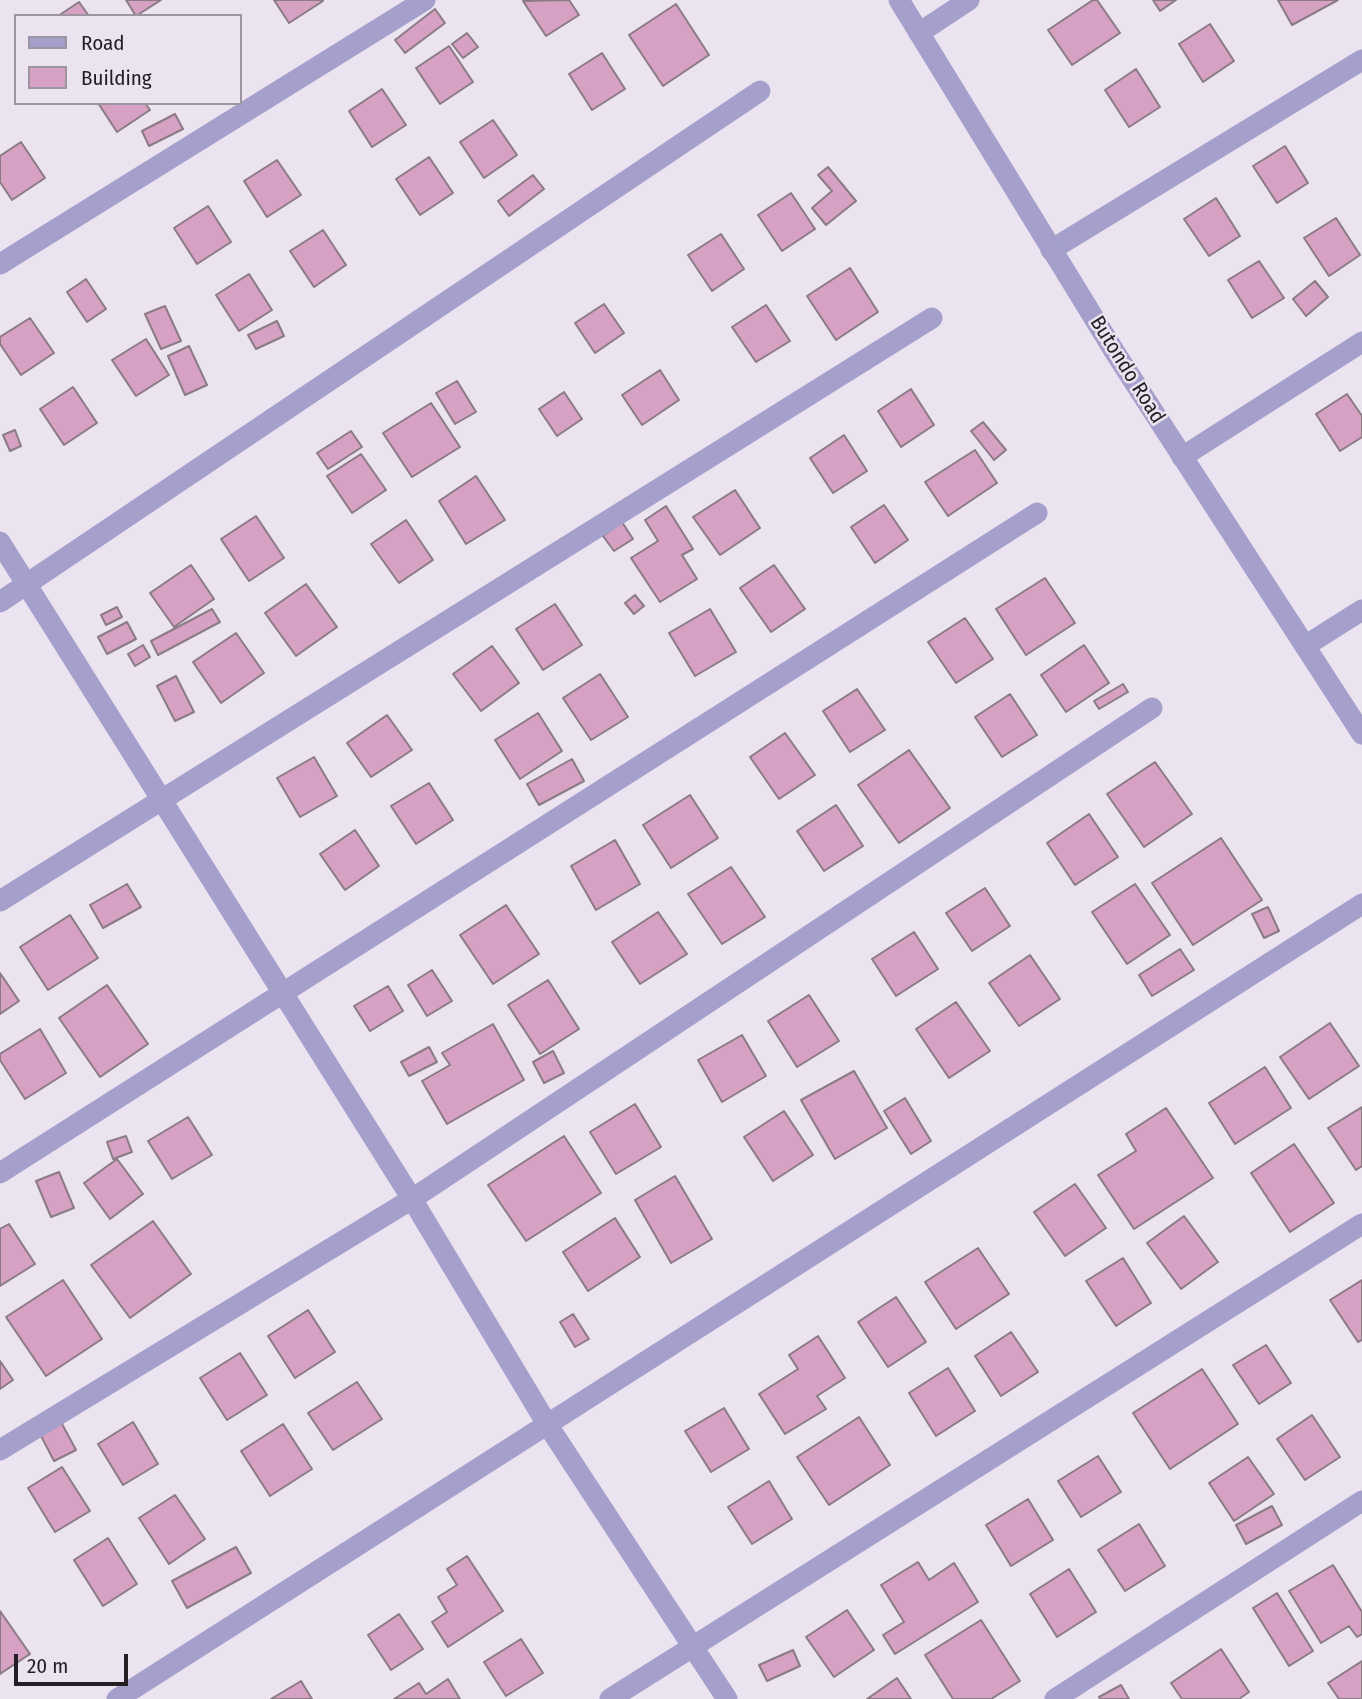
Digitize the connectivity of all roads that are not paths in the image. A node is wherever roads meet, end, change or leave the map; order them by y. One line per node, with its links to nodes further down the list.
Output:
1 (425, 0): 8 (street)
2 (899, 0): 4 (street, Butondo Road)
3 (969, 0): 4 (street)
4 (919, 33): 7 (street, Butondo Road)
5 (1362, 60): 7 (street)
6 (760, 90): 14 (street)
7 (1051, 250): 11 (street, Butondo Road)
8 (0, 264)
9 (932, 318): 20 (street)
10 (1362, 342): 11 (street)
11 (1182, 457): 17 (street, Butondo Road)
12 (1037, 513): 23 (street)
13 (0, 542): 14 (street)
14 (27, 585): 15 (street); 20 (street)
15 (0, 602)
16 (1362, 610): 17 (street)
17 (1305, 646): 19 (street, Butondo Road)
18 (1152, 708): 25 (street)
19 (1362, 734)
20 (161, 799): 21 (street); 23 (street)
21 (0, 901)
22 (1362, 904): 27 (street)
23 (284, 994): 24 (street); 25 (street)
24 (0, 1173)
25 (412, 1199): 27 (street); 28 (street)
26 (1362, 1224): 30 (street)
27 (547, 1424): 30 (street); 31 (street)
28 (0, 1450)
29 (1362, 1500): 34 (street)
30 (694, 1647): 32 (street); 33 (street)
31 (117, 1699)
32 (610, 1699)
33 (727, 1699)
34 (1055, 1699)

